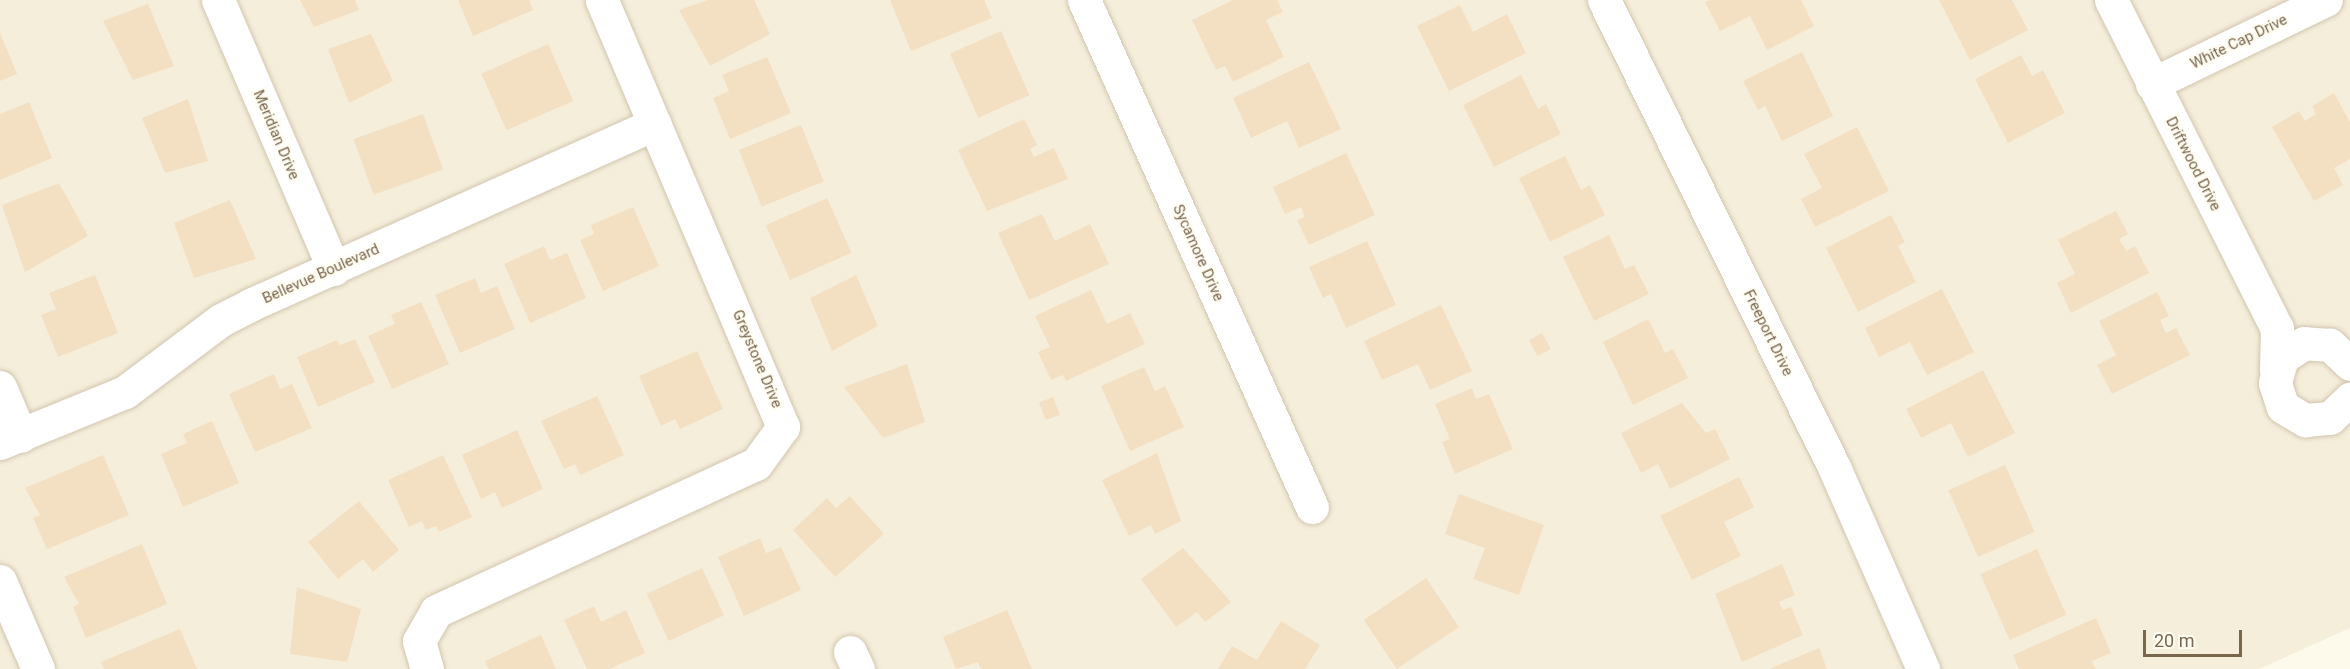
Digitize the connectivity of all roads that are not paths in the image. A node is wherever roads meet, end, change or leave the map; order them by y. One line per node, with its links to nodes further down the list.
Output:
1 (218, 0): 9 (street, Meridian Drive)
2 (602, 0): 8 (street, Greystone Drive)
3 (1084, 0): 17 (street, Sycamore Drive)
4 (1604, 0): 21 (street, Freeport Drive)
5 (2111, 0): 7 (street, Driftwood Drive)
6 (2326, 0): 7 (street, White Cap Drive)
7 (2152, 84): 10 (street, Driftwood Drive)
8 (655, 124): 9 (street, Bellevue Boulevard); 20 (street, Greystone Drive)
9 (334, 269): 16 (street, Bellevue Boulevard)
10 (2277, 328): 11 (street); 13 (street, Driftwood Drive)
11 (2317, 342): 12 (street); 13 (street)
12 (2350, 364)
13 (2276, 370): 15 (street, Driftwood Drive)
14 (0, 387): 16 (street)
15 (2350, 399)
16 (10, 440)
17 (1312, 507)
18 (0, 581): 19 (street)
19 (38, 669)
20 (427, 669)
21 (1923, 669)

